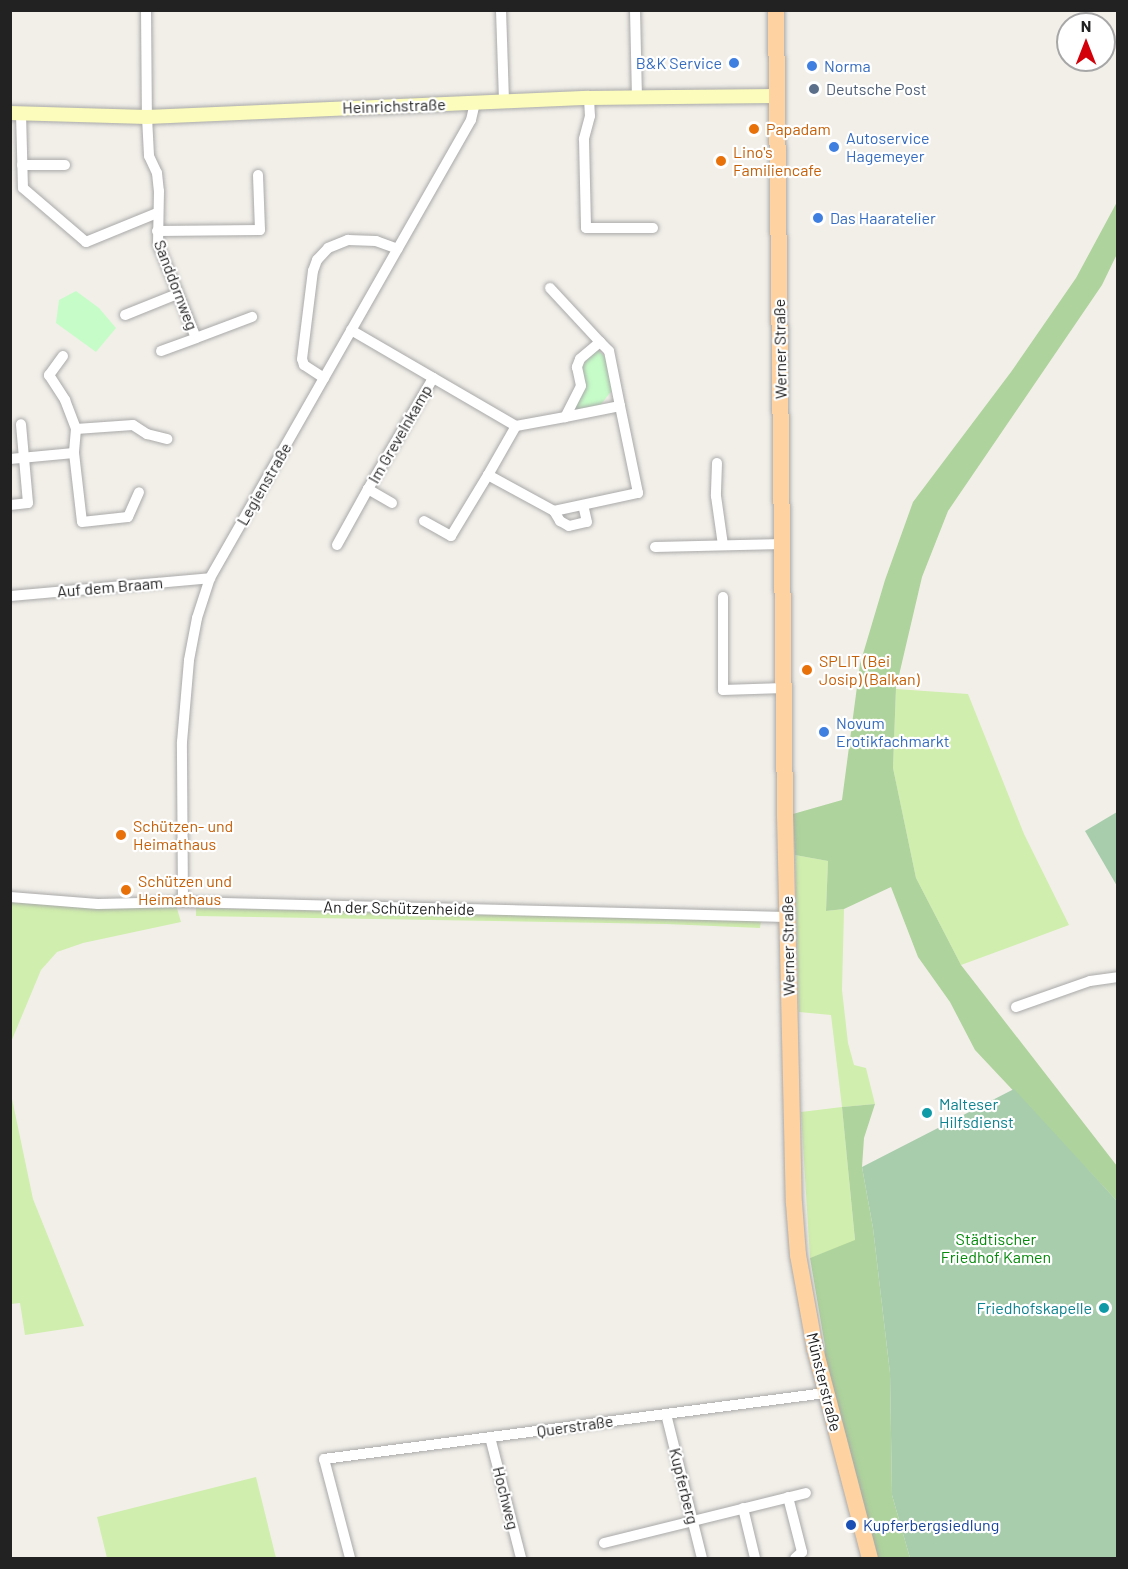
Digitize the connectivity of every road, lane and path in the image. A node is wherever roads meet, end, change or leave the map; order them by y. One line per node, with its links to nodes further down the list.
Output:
1 (146, 10): 11 (street, Sanddornweg)
2 (501, 10): 8 (street)
3 (635, 10): 6 (street)
4 (776, 10): 5 (main road, Werner Straße)
5 (777, 96): 6 (street, Heinrichstraße); 49 (main road, Werner Straße)
6 (637, 97): 7 (street, Heinrichstraße)
7 (589, 98): 8 (street, Heinrichstraße); 16 (street)
8 (504, 101): 9 (street, Heinrichstraße)
9 (475, 102): 11 (street, Heinrichstraße); 18 (street, Legienstraße)
10 (16, 113): 11 (street, Heinrichstraße); 12 (street)
11 (147, 117): 15 (street, Sanddornweg)
12 (22, 165): 13 (street); 15 (street)
13 (66, 165)
14 (258, 175): 17 (street, Sanddornweg)
15 (157, 213): 17 (street, Sanddornweg)
16 (653, 228)
17 (157, 231): 20 (street, Sanddornweg)
18 (398, 249): 23 (street, Legienstraße); 28 (street)
19 (550, 288): 25 (street)
20 (177, 294): 21 (street); 24 (street, Sanddornweg)
21 (125, 315)
22 (252, 317): 24 (street, Sanddornweg)
23 (351, 330): 28 (street, Legienstraße); 29 (street, Im Grevelnkamp)
24 (196, 338): 26 (street, Sanddornweg)
25 (600, 342): 30 (street); 31 (street)
26 (161, 351)
27 (63, 356): 34 (street)
28 (324, 378): 52 (street, Legienstraße)
29 (433, 378): 33 (street, Im Grevelnkamp); 41 (street, Im Grevelnkamp)
30 (620, 406): 31 (street); 45 (street)
31 (565, 417): 33 (street)
32 (21, 424): 37 (street)
33 (516, 426): 40 (street)
34 (76, 429): 35 (street); 36 (street)
35 (167, 439)
36 (74, 453): 37 (street); 42 (street)
37 (23, 458): 38 (street); 44 (street)
38 (10, 459)
39 (717, 463): 48 (street)
40 (488, 475): 46 (street); 47 (street)
41 (368, 489): 43 (street, Im Grevelnkamp); 50 (street, Im Grevelnkamp)
42 (139, 492)
43 (392, 502)
44 (10, 505)
45 (583, 505): 46 (street); 46 (street)
46 (554, 511)
47 (424, 521)
48 (723, 544): 49 (street); 51 (street)
49 (783, 544): 55 (main road, Werner Straße)
50 (337, 545)
51 (655, 547)
52 (210, 578): 53 (street, Auf dem Braam); 57 (street, Legienstraße)
53 (10, 596)
54 (723, 597): 55 (street)
55 (784, 688): 58 (main road, Werner Straße)
56 (10, 897): 57 (street, An der Schützenheide)
57 (183, 902): 58 (street, An der Schützenheide)
58 (787, 917): 61 (main road, Werner Straße)
59 (1118, 977): 60 (street)
60 (1016, 1007)
61 (794, 1203): 62 (main road, Münsterstraße)
62 (825, 1393): 63 (street, Querstraße); 75 (main road, Münsterstraße)
63 (666, 1414): 64 (street, Querstraße); 68 (street, Kupferberg)
64 (490, 1437): 70 (street, Querstraße); 71 (street, Hochweg)
65 (806, 1493): 66 (street)
66 (788, 1497): 67 (street); 74 (street)
67 (743, 1508): 68 (street); 73 (street)
68 (692, 1520): 69 (street); 72 (street, Kupferberg)
69 (604, 1543)
70 (350, 1558)
71 (521, 1558)
72 (702, 1558)
73 (756, 1558)
74 (795, 1558)
75 (870, 1558)

